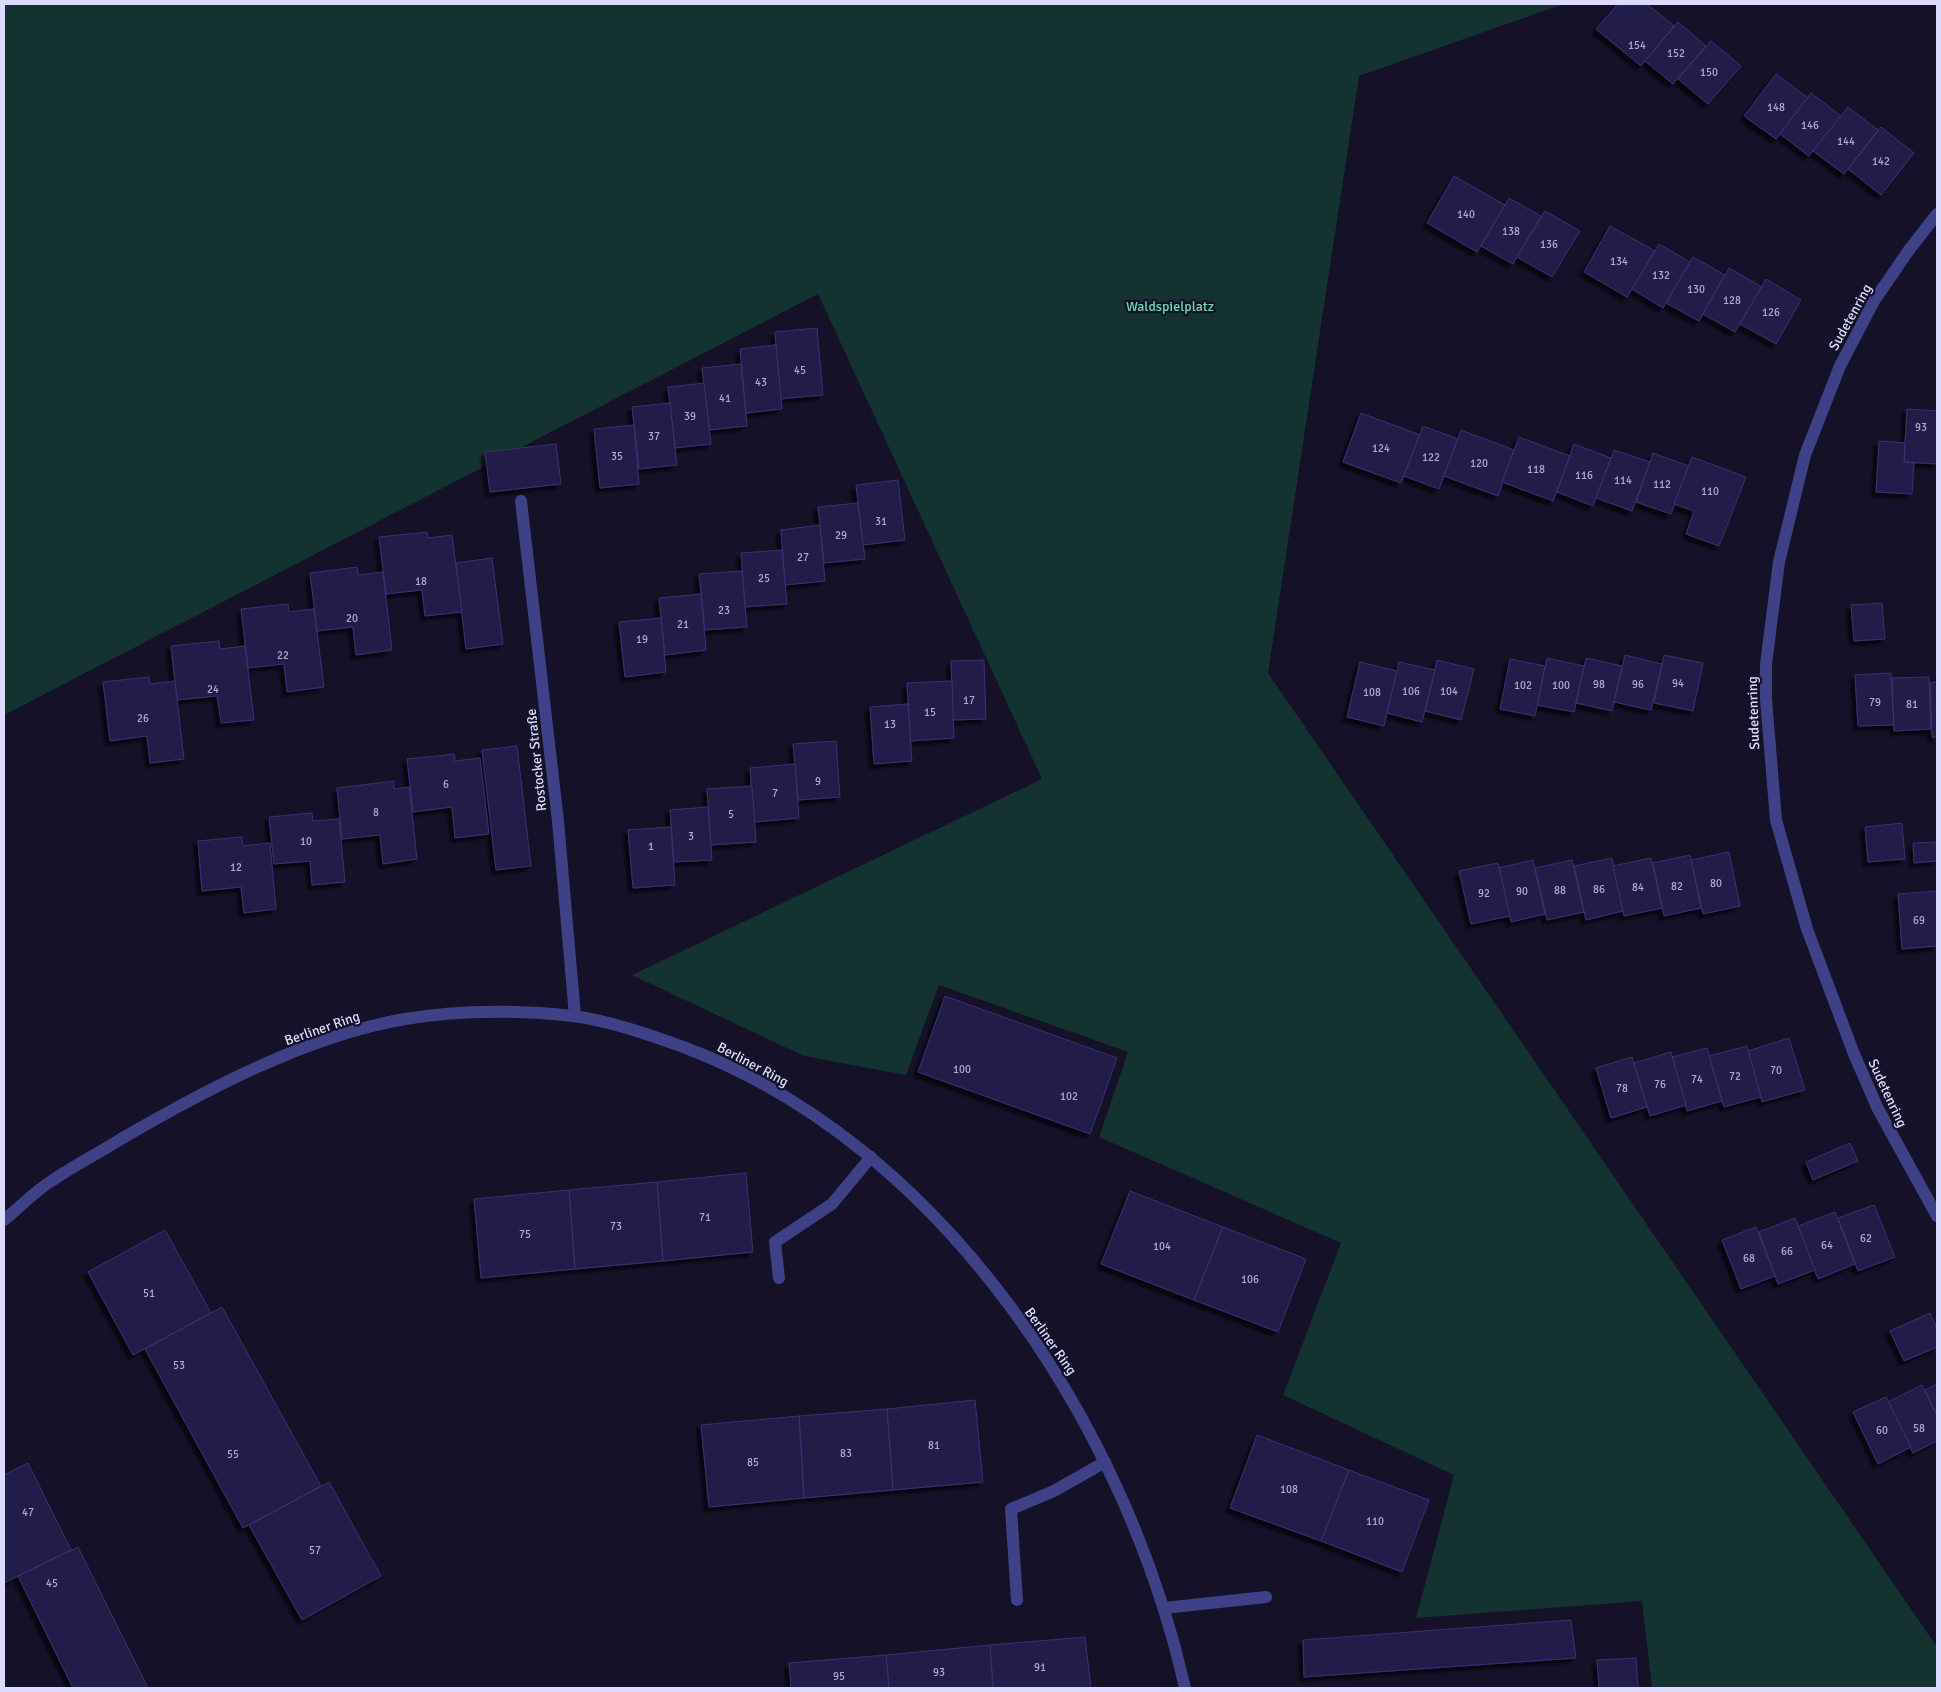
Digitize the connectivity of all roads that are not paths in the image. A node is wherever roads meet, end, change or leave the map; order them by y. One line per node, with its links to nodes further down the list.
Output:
1 (1937, 214): 5 (street, Sudetenring)
2 (521, 501): 3 (street, Rostocker Straße)
3 (575, 1016): 4 (street, Berliner Ring); 6 (street, Berliner Ring)
4 (871, 1157): 7 (street); 8 (street, Berliner Ring)
5 (1937, 1216)
6 (4, 1220)
7 (778, 1278)
8 (1105, 1462): 10 (street); 11 (street, Berliner Ring)
9 (1266, 1597): 11 (street)
10 (1017, 1600)
11 (1164, 1608): 12 (street, Berliner Ring)
12 (1185, 1688)

